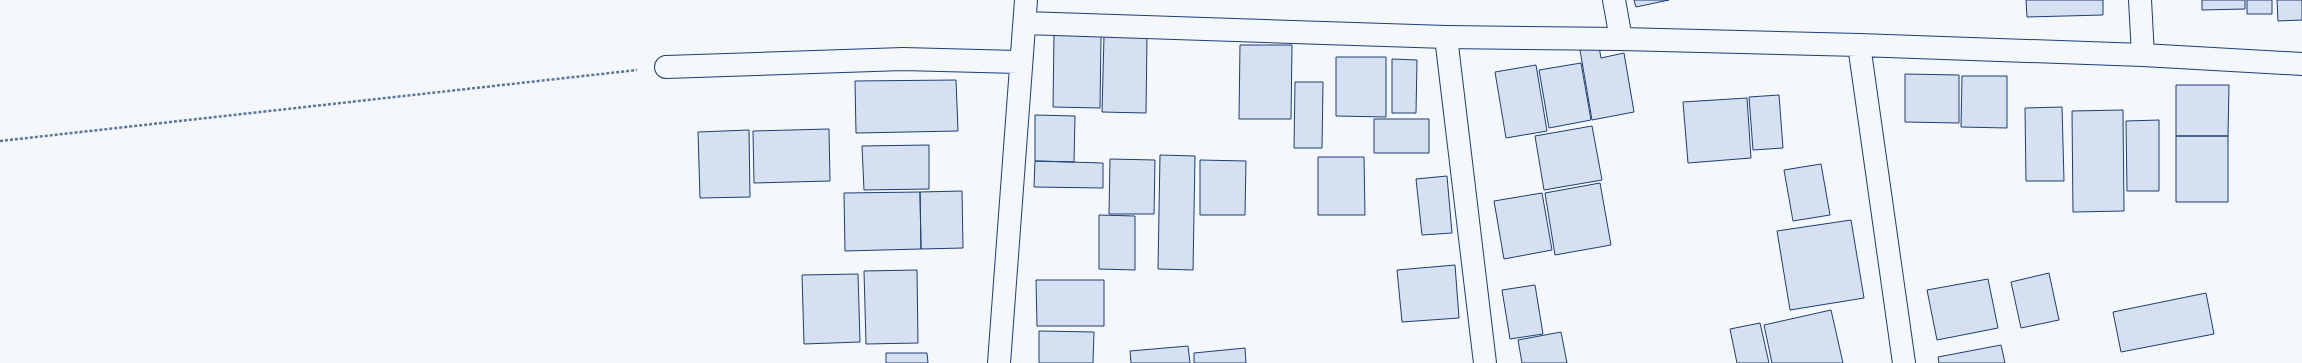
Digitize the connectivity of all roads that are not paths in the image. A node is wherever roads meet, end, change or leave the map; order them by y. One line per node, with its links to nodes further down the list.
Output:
1 (1026, 0): 4 (street)
2 (1614, 0): 6 (street)
3 (2140, 0): 8 (street)
4 (1025, 23): 5 (street); 9 (street)
5 (1446, 37): 6 (street); 13 (street)
6 (1621, 39): 7 (street)
7 (1859, 45): 8 (street); 14 (street)
8 (2143, 55): 10 (street)
9 (1021, 62): 11 (street); 12 (street)
10 (2302, 64)
11 (666, 67)
12 (998, 363)
13 (1485, 363)
14 (1904, 363)

